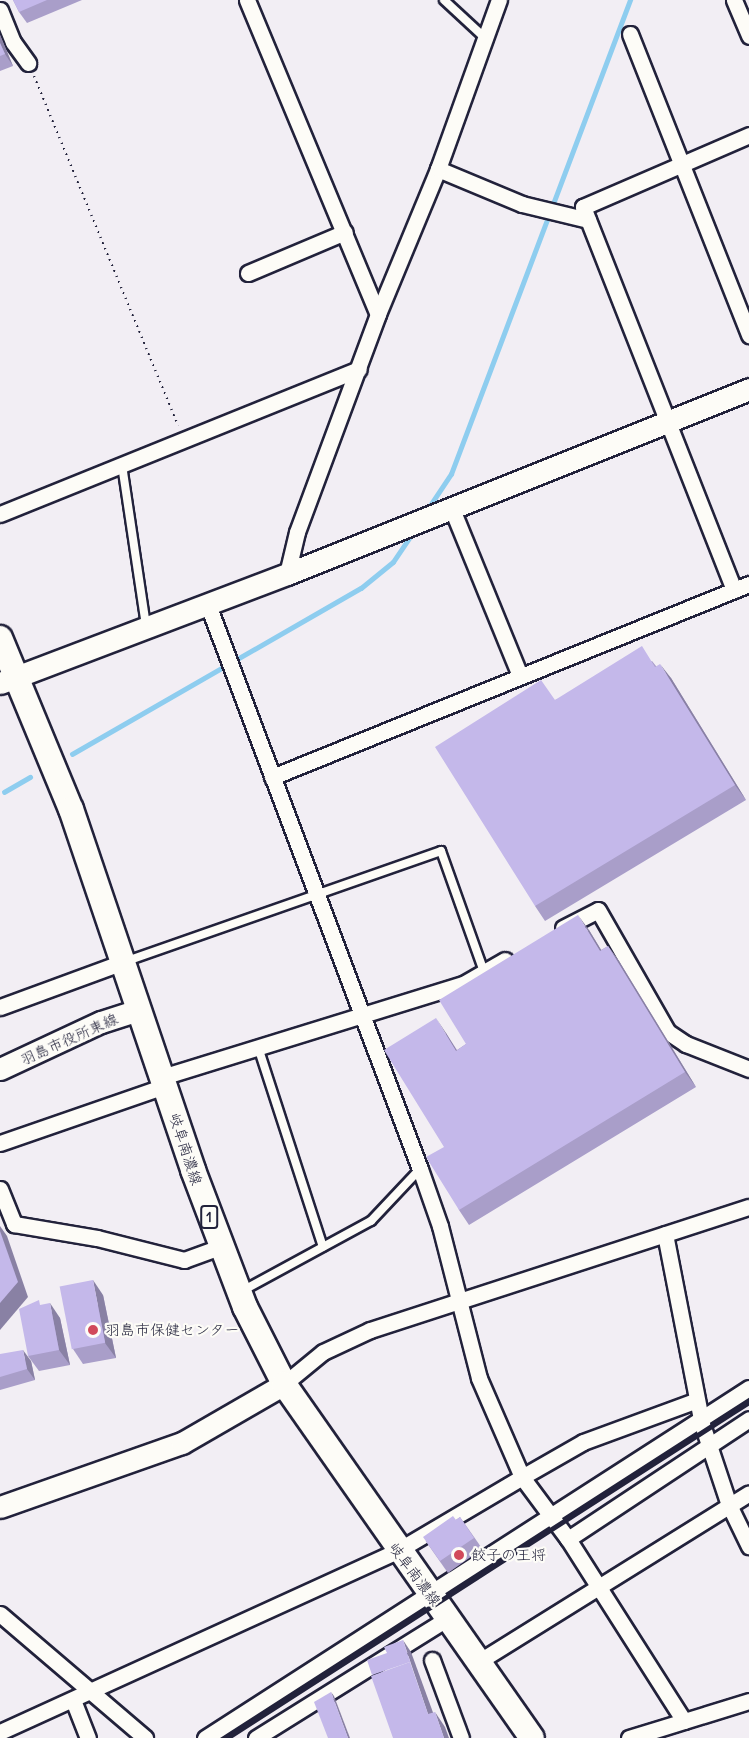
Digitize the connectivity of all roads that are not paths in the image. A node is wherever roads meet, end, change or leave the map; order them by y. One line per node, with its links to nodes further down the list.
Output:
1 (247, 0): 14 (street)
2 (444, 0): 8 (lane)
3 (499, 0): 8 (street)
4 (734, 0): 7 (street)
5 (0, 10): 9 (street)
6 (630, 34): 11 (street)
7 (749, 36)
8 (485, 38): 12 (street)
9 (28, 63)
10 (749, 135): 11 (street)
11 (680, 165): 13 (street); 17 (street)
12 (438, 169): 13 (street); 16 (street)
13 (588, 220): 20 (street)
14 (345, 232): 15 (street); 16 (street)
15 (248, 273)
16 (378, 314): 18 (street)
17 (749, 335)
18 (359, 369): 21 (street); 24 (street)
19 (749, 389): 20 (street)
20 (668, 423): 22 (street); 26 (street)
21 (122, 465): 23 (street); 28 (lane)
22 (450, 509): 24 (street); 30 (street)
23 (0, 514)
24 (287, 574): 27 (street)
25 (749, 584): 26 (street)
26 (734, 590): 30 (street)
27 (208, 604): 28 (street); 32 (street)
28 (147, 627): 31 (street)
29 (0, 638): 31 (main road, 岐阜南濃線 / 1)
30 (519, 676): 32 (street)
31 (8, 679): 36 (main road, 岐阜南濃線 / 1)
32 (272, 777): 33 (street)
33 (317, 896): 36 (lane); 37 (lane); 40 (street)
34 (554, 934): 42 (street)
35 (524, 950): 37 (street)
36 (123, 962): 38 (street); 39 (main road, 岐阜南濃線 / 1)
37 (483, 972): 40 (street)
38 (0, 1007)
39 (139, 1010): 43 (street, 羽島市役所東線); 44 (main road, 岐阜南濃線 / 1)
40 (361, 1016): 41 (street); 46 (street)
41 (258, 1047): 44 (street); 51 (lane)
42 (749, 1069)
43 (0, 1070)
44 (164, 1081): 45 (street); 50 (main road, 岐阜南濃線 / 1)
45 (0, 1143)
46 (420, 1169): 51 (lane); 53 (street)
47 (0, 1189): 50 (street)
48 (749, 1207): 49 (street)
49 (665, 1234): 53 (street); 56 (street)
50 (220, 1247): 52 (main road, 岐阜南濃線 / 1)
51 (323, 1247): 52 (lane)
52 (239, 1292): 54 (main road, 岐阜南濃線 / 1)
53 (459, 1298): 54 (street); 60 (street)
54 (284, 1384): 63 (street); 67 (main road, 岐阜南濃線 / 1)
55 (749, 1388): 57 (street)
56 (697, 1400): 57 (street); 60 (street)
57 (701, 1419): 59 (street); 64 (street)
58 (749, 1419): 59 (street)
59 (709, 1445): 62 (street); 65 (street)
60 (522, 1477): 64 (street); 67 (street)
61 (749, 1493): 62 (street)
62 (729, 1505): 66 (street); 68 (street)
63 (0, 1507)
64 (552, 1516): 65 (street); 69 (street)
65 (568, 1539): 68 (street)
66 (749, 1546)
67 (398, 1551): 69 (main road, 岐阜南濃線 / 1); 74 (street)
68 (597, 1590): 73 (street); 77 (street)
69 (431, 1594): 71 (main road, 岐阜南濃線 / 1); 81 (street)
70 (0, 1614): 74 (street)
71 (448, 1617): 73 (main road, 岐阜南濃線 / 1); 82 (street)
72 (432, 1660): 83 (street)
73 (478, 1662): 84 (main road, 岐阜南濃線 / 1)
74 (89, 1693): 75 (street); 80 (street)
75 (73, 1700): 78 (street); 79 (street)
76 (749, 1701): 77 (street)
77 (684, 1721): 85 (street)
78 (0, 1732)
79 (88, 1738)
80 (145, 1738)
81 (205, 1738)
82 (256, 1738)
83 (461, 1738)
84 (532, 1738)
85 (629, 1738)

